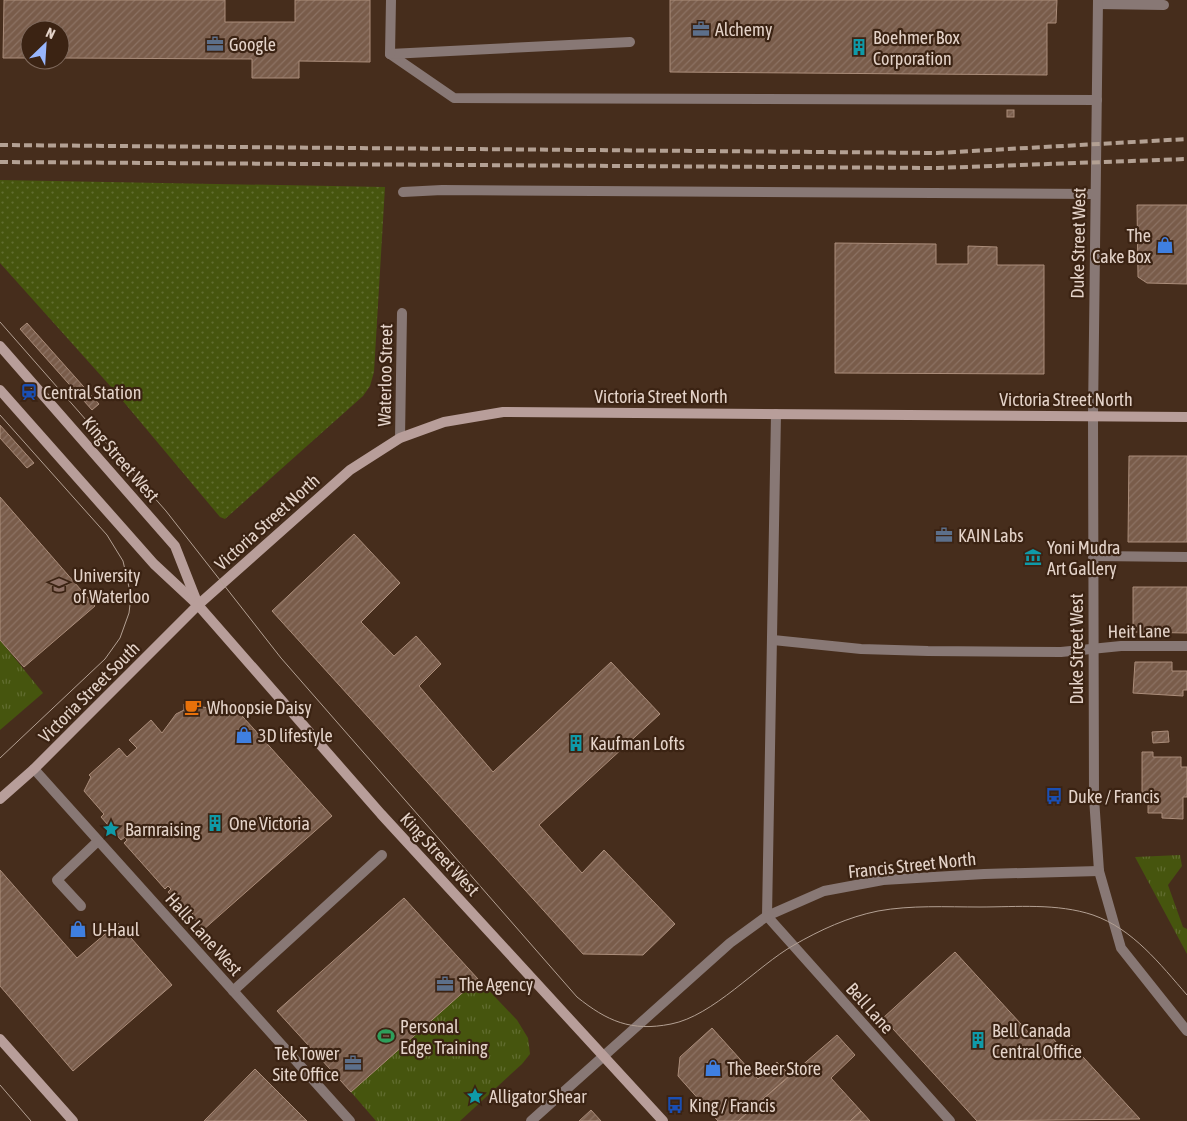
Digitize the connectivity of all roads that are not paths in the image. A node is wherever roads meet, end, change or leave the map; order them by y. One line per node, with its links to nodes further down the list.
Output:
1 (391, 0): 5 (street)
2 (1098, 2): 3 (street); 6 (street, Duke Street West)
3 (1164, 5)
4 (630, 42): 5 (street)
5 (390, 54): 6 (street)
6 (1097, 100): 8 (street, Duke Street West)
7 (403, 192): 8 (street)
8 (1095, 194): 13 (street, Duke Street West)
9 (402, 313): 15 (street, Waterloo Street)
10 (0, 346): 18 (main road, King Street West)
11 (0, 390): 18 (main road, King Street West)
12 (776, 414): 13 (main road, Victoria Street North); 15 (main road, Victoria Street North); 19 (street)
13 (1093, 416): 14 (main road, Victoria Street North); 16 (street, Duke Street West)
14 (1187, 417)
15 (400, 438): 18 (main road, Victoria Street North)
16 (1093, 556): 17 (street); 21 (street, Duke Street West)
17 (1187, 557)
18 (198, 605): 22 (main road, Victoria Street South); 32 (main road, King Street West)
19 (773, 640): 21 (street, Heit Lane); 28 (street)
20 (1187, 646): 21 (street, Heit Lane)
21 (1092, 648): 26 (street, Duke Street West)
22 (34, 769): 23 (main road, Victoria Street South); 24 (street, Halls Lane West)
23 (0, 799)
24 (98, 841): 27 (street); 29 (street, Halls Lane West)
25 (382, 854): 29 (street)
26 (1099, 870): 28 (street, Francis Street North); 30 (street, Duke Street West)
27 (81, 906)
28 (767, 916): 32 (street, Francis Street North); 37 (street, Bell Lane)
29 (233, 990): 34 (street, Halls Lane West)
30 (1187, 1031)
31 (0, 1039): 33 (main road)
32 (603, 1054): 35 (street, Francis Street North); 36 (main road, King Street West)
33 (73, 1121)
34 (350, 1121)
35 (531, 1121)
36 (663, 1121)
37 (950, 1121)

